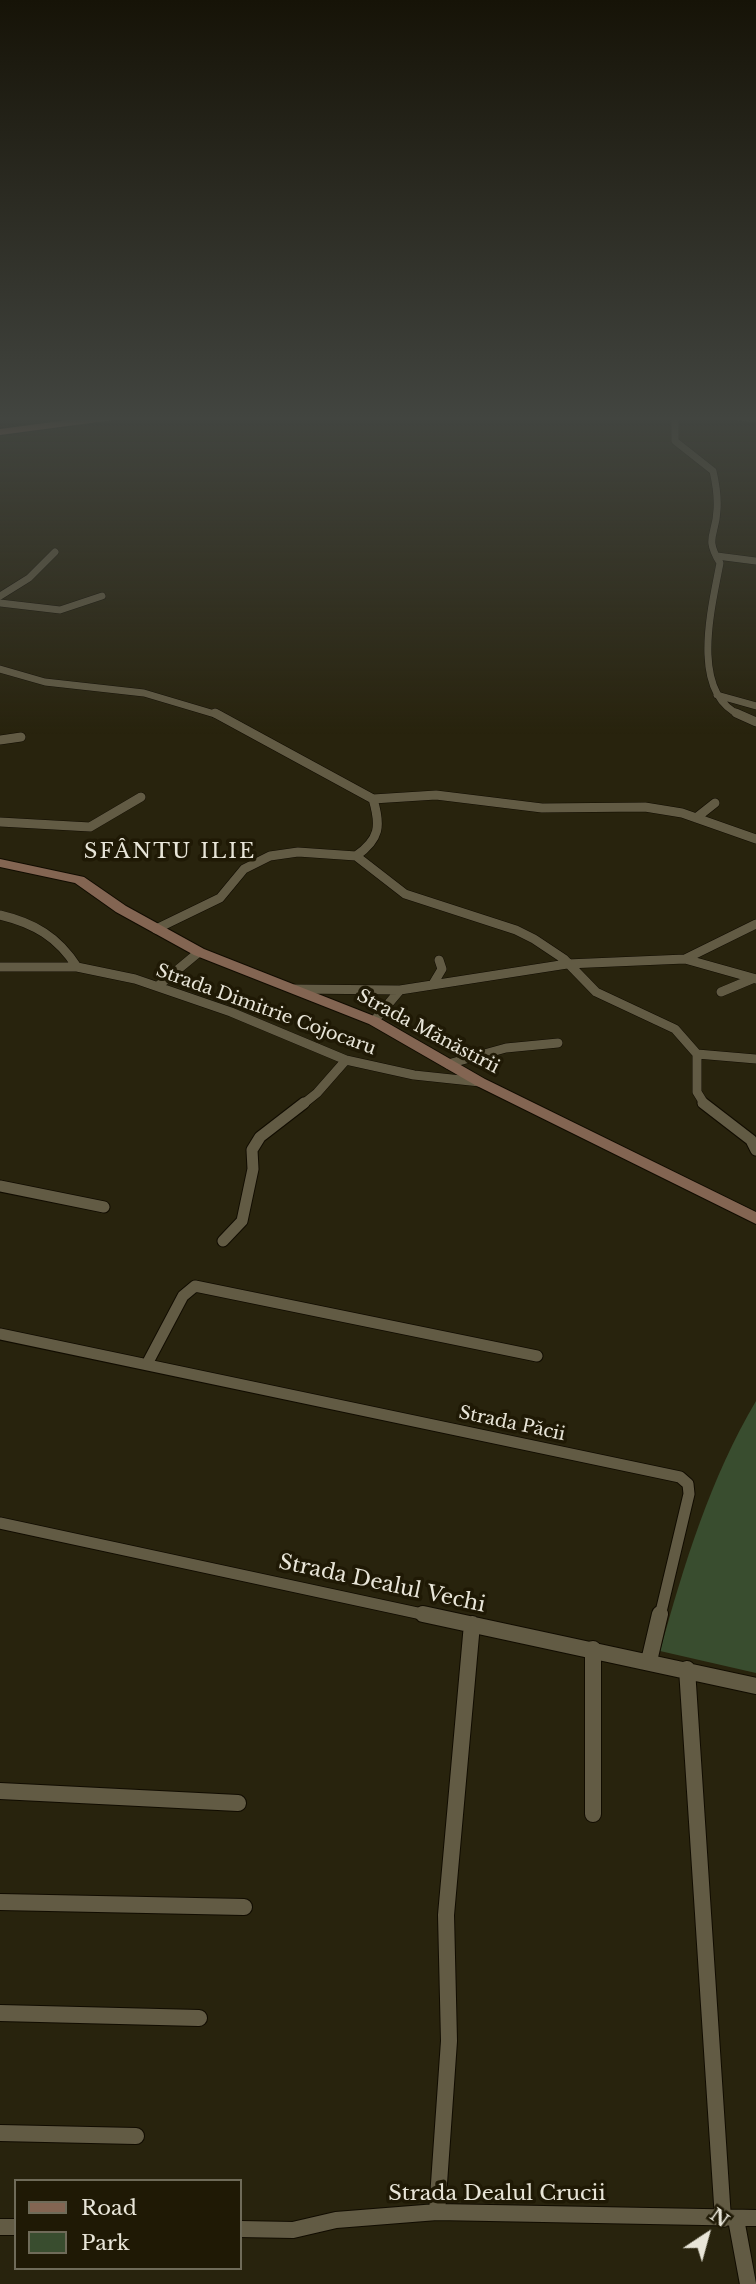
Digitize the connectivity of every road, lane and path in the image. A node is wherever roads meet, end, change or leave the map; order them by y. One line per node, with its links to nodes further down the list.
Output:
1 (713, 523): 3 (street)
2 (55, 552): 5 (street)
3 (716, 556): 4 (street); 9 (street)
4 (756, 561)
5 (0, 596)
6 (102, 596): 7 (street)
7 (0, 603)
8 (0, 669): 15 (street)
9 (717, 695): 10 (street); 11 (street)
10 (756, 706)
11 (756, 722)
12 (21, 737): 13 (street)
13 (0, 740)
14 (141, 797): 18 (street)
15 (373, 799): 17 (street); 20 (street)
16 (715, 803): 17 (street)
17 (696, 818): 19 (street)
18 (0, 822)
19 (756, 839)
20 (356, 856): 24 (street); 28 (street)
21 (0, 863): 24 (street, Strada Mănăstirii)
22 (0, 915): 30 (street)
23 (756, 925): 26 (street)
24 (156, 929): 25 (street, Strada Mănăstirii)
25 (199, 952): 33 (street); 34 (street, Strada Mănăstirii)
26 (685, 959): 28 (street); 31 (street)
27 (439, 960): 32 (street)
28 (567, 964): 32 (street); 39 (street)
29 (0, 967): 30 (street, Strada Dimitrie Cojocaru)
30 (77, 967): 33 (street, Strada Dimitrie Cojocaru)
31 (755, 979): 36 (street)
32 (433, 984): 35 (street)
33 (158, 986): 41 (street, Strada Dimitrie Cojocaru)
34 (295, 989): 35 (street); 37 (street, Strada Mănăstirii)
35 (400, 990): 37 (street)
36 (721, 992)
37 (374, 1021): 42 (street, Strada Mănăstirii)
38 (558, 1043): 42 (street)
39 (697, 1055): 40 (street); 44 (street)
40 (756, 1059)
41 (346, 1060): 43 (street, Strada Dimitrie Cojocaru); 48 (street)
42 (448, 1064): 43 (street, Strada Mănăstirii)
43 (480, 1082): 47 (street, Strada Mănăstirii)
44 (756, 1150)
45 (0, 1186): 46 (street)
46 (104, 1207)
47 (756, 1219)
48 (223, 1241)
49 (0, 1334): 51 (street, Strada Păcii)
50 (537, 1356): 51 (street)
51 (148, 1364): 55 (street, Strada Păcii)
52 (0, 1523): 53 (street, Strada Dealul Vechi)
53 (472, 1624): 54 (street, Strada Dealul Vechi); 67 (street)
54 (593, 1649): 55 (street, Strada Dealul Vechi); 60 (street)
55 (649, 1661): 56 (street, Strada Dealul Vechi)
56 (687, 1669): 57 (street, Strada Dealul Vechi); 69 (street)
57 (756, 1686)
58 (0, 1791): 59 (street)
59 (238, 1802)
60 (593, 1814)
61 (0, 1902): 62 (street)
62 (244, 1908)
63 (0, 2013): 64 (street)
64 (199, 2018)
65 (0, 2133): 66 (street)
66 (136, 2136)
67 (437, 2212): 69 (street, Strada Dealul Crucii); 70 (street, Strada Dealul Crucii)
68 (756, 2218): 69 (street, Strada Dealul Crucii)
69 (730, 2219): 71 (street)
70 (242, 2229)
71 (748, 2284)

